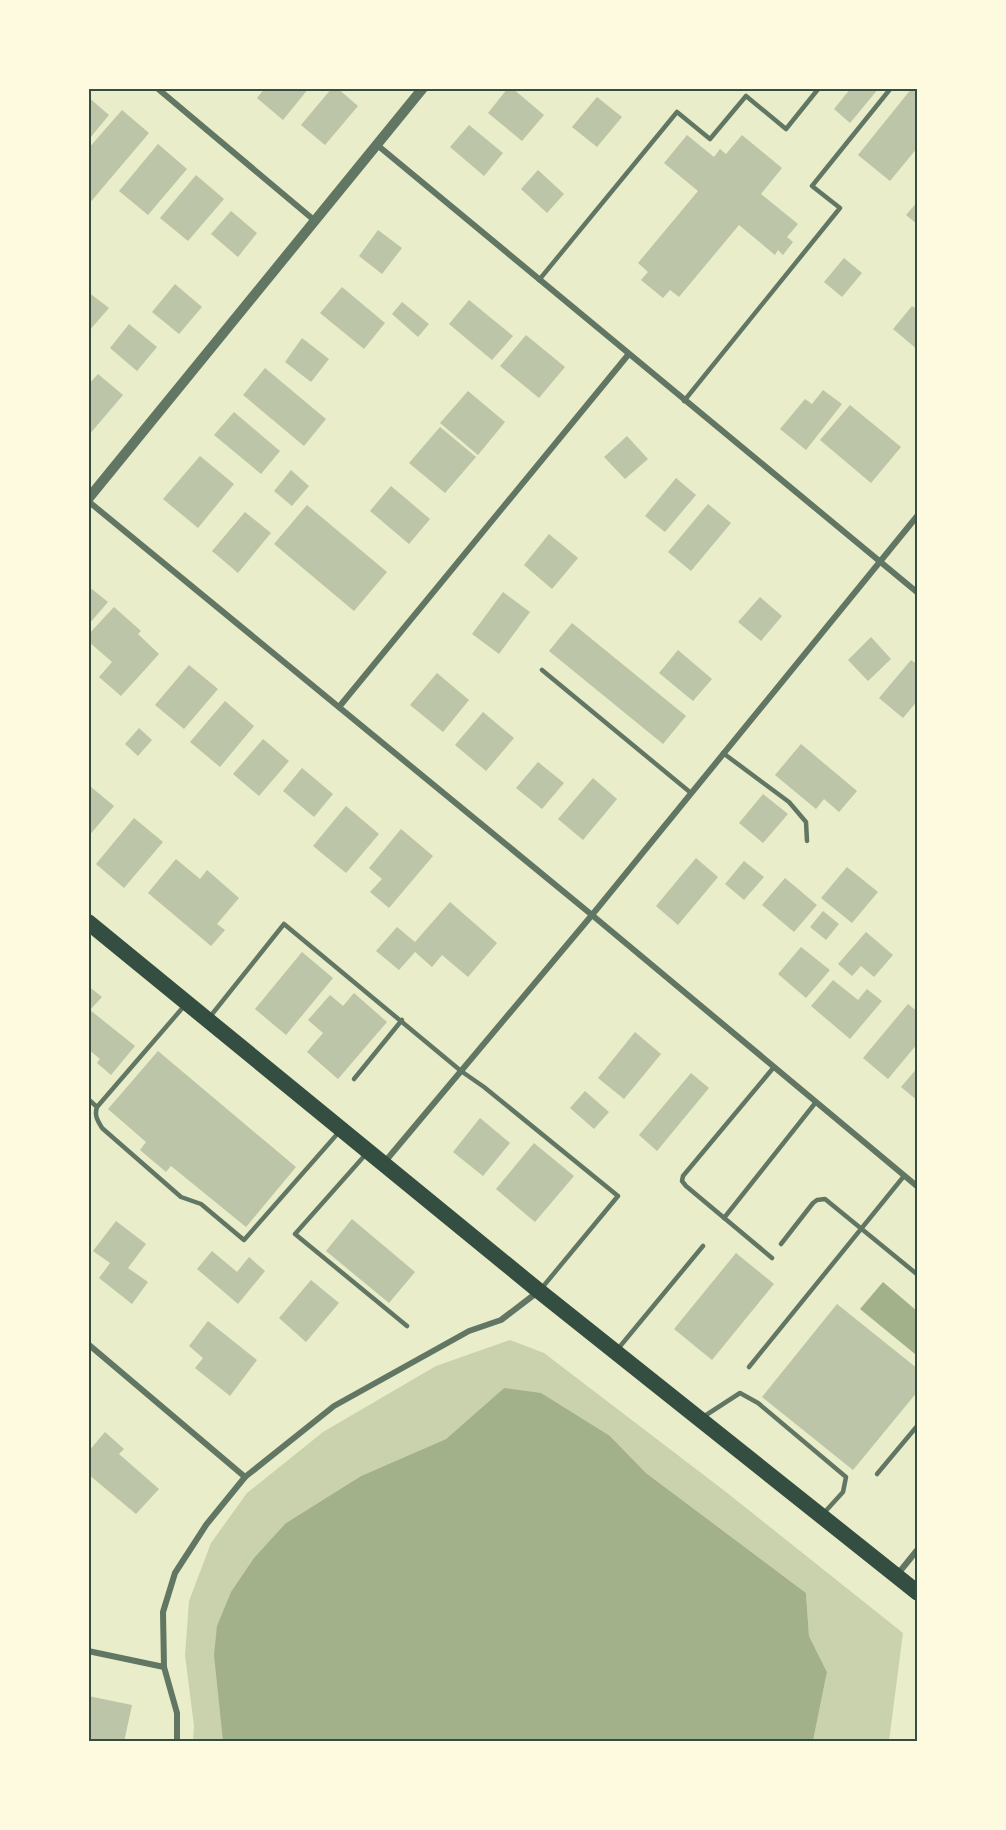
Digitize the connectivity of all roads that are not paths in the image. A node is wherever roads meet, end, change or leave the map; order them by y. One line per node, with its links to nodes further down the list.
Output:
1 (157, 88): 6 (street)
2 (423, 88): 5 (street)
3 (819, 88): 7 (lane)
4 (891, 88): 9 (lane)
5 (376, 144): 6 (street); 7 (street)
6 (314, 220): 10 (street)
7 (539, 281): 8 (street)
8 (628, 355): 9 (street); 15 (street)
9 (684, 401): 12 (street)
10 (88, 500): 15 (street)
11 (918, 515): 12 (street)
12 (879, 562): 13 (street); 16 (street)
13 (918, 593)
14 (542, 670): 17 (lane)
15 (339, 706): 19 (street)
16 (723, 753): 17 (street); 18 (lane)
17 (691, 793): 19 (street)
18 (807, 841)
19 (592, 915): 24 (street); 25 (street)
20 (88, 922): 21 (highway)
21 (187, 1003): 22 (highway); 29 (lane)
22 (207, 1020): 23 (lane); 30 (highway)
23 (402, 1020): 25 (lane); 26 (lane)
24 (774, 1068): 28 (street); 35 (lane)
25 (460, 1071): 32 (street); 41 (lane)
26 (354, 1079)
27 (88, 1100): 29 (lane)
28 (816, 1102): 33 (street); 35 (lane)
29 (97, 1107): 30 (lane)
30 (341, 1130): 31 (highway)
31 (368, 1152): 32 (highway); 42 (lane)
32 (383, 1164): 41 (highway)
33 (904, 1176): 34 (street); 36 (lane)
34 (918, 1187)
35 (724, 1218): 39 (lane)
36 (861, 1228): 37 (lane); 40 (lane); 45 (lane)
37 (781, 1244)
38 (703, 1246): 44 (lane)
39 (772, 1258)
40 (918, 1275)
41 (539, 1291): 44 (highway); 49 (street)
42 (407, 1326)
43 (88, 1344): 49 (street)
44 (616, 1353): 46 (highway)
45 (749, 1367)
46 (699, 1419): 50 (highway); 50 (lane)
47 (918, 1425): 48 (lane)
48 (877, 1474)
49 (246, 1478): 55 (street)
50 (821, 1516): 52 (highway)
51 (918, 1549): 52 (street)
52 (897, 1576): 53 (highway)
53 (918, 1593)
54 (88, 1651): 55 (street)
55 (164, 1667): 56 (street)
56 (177, 1742)

